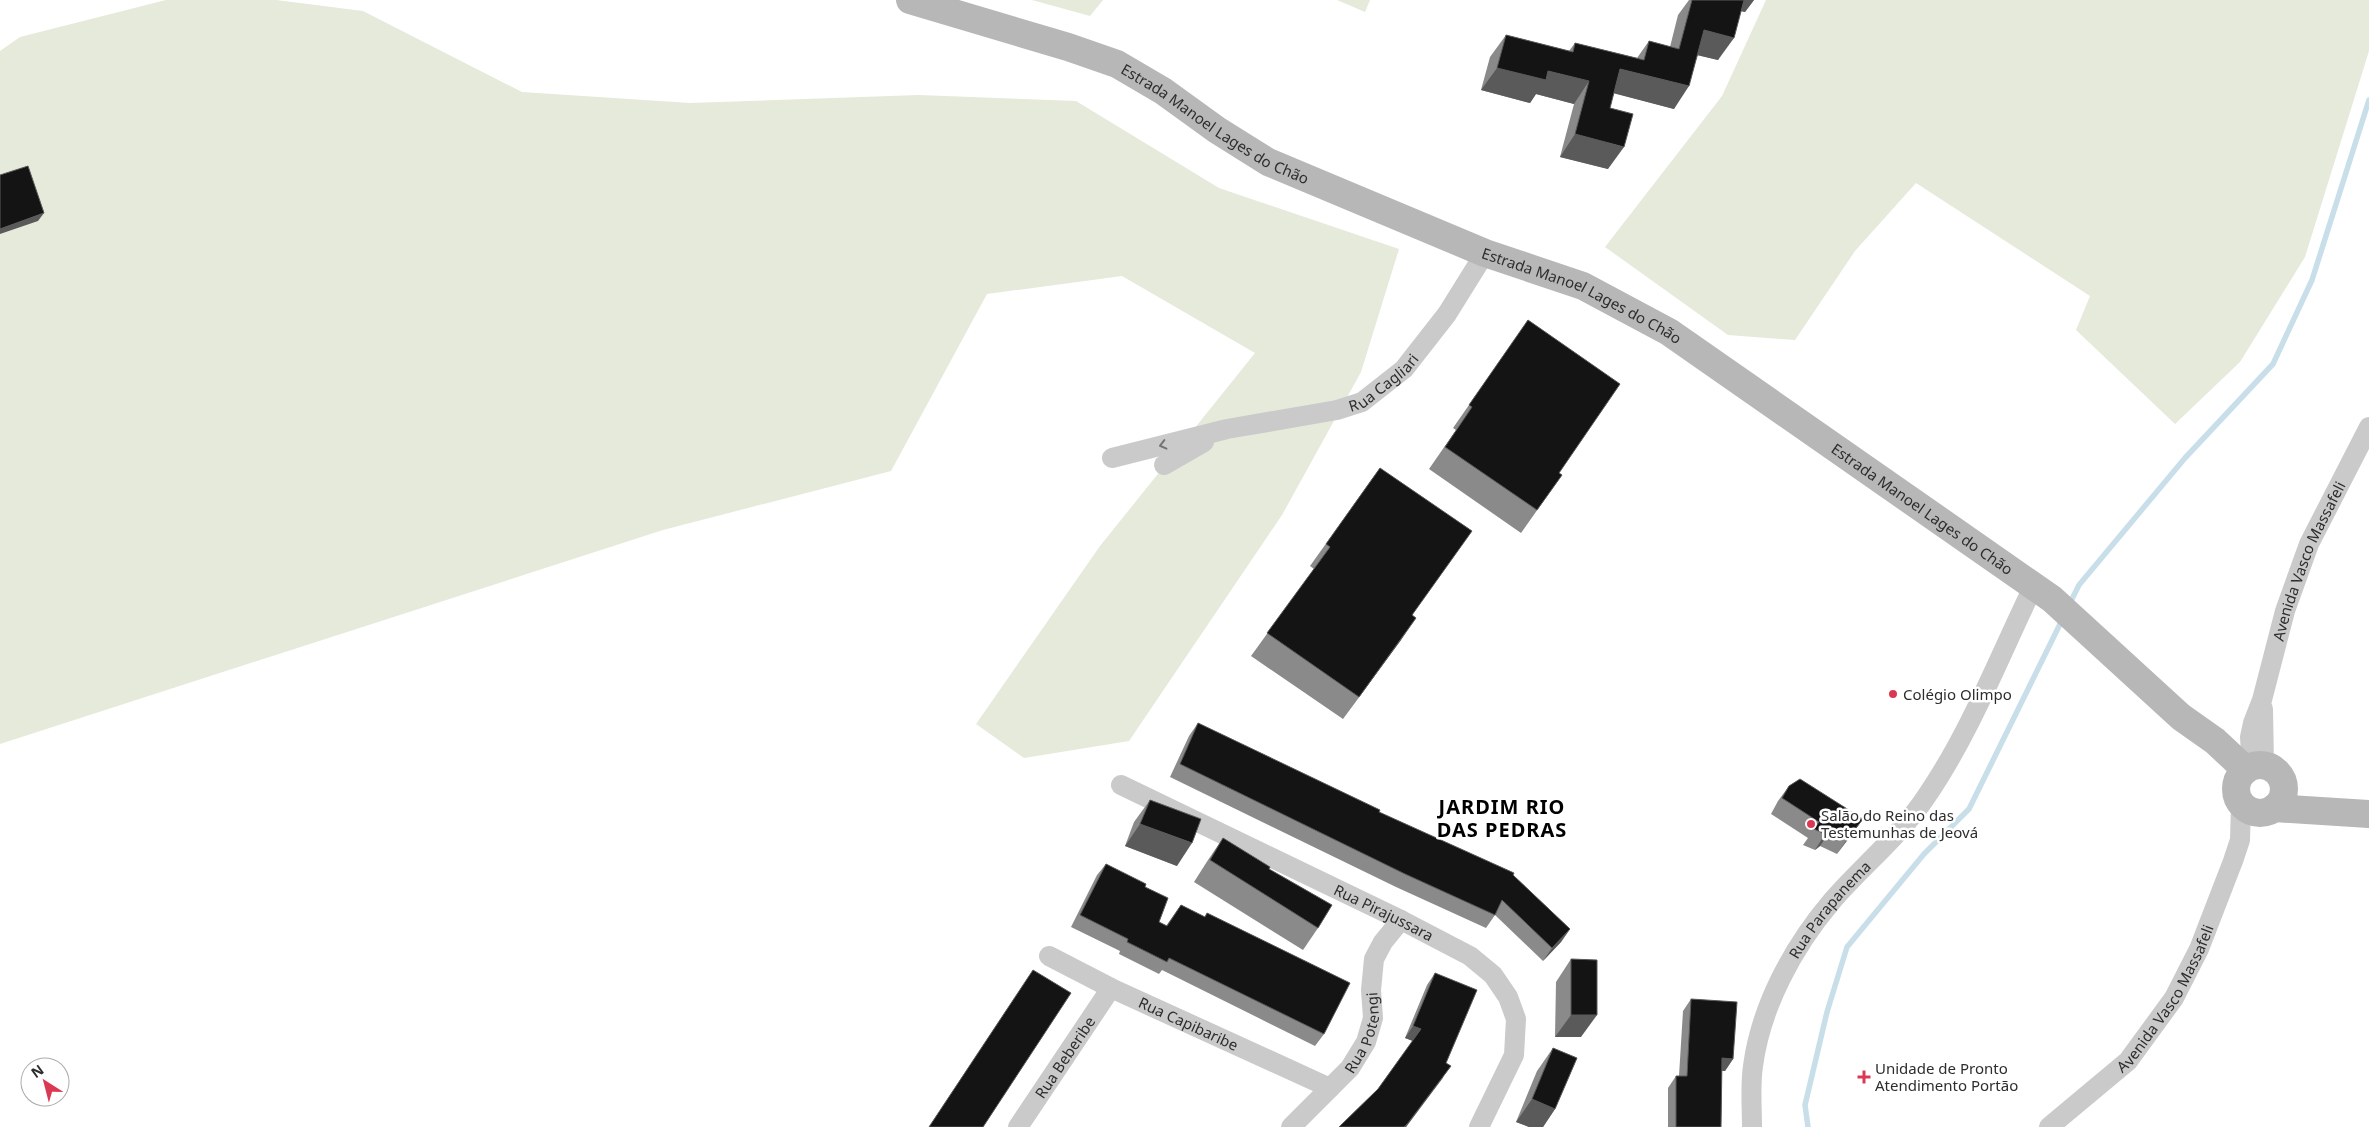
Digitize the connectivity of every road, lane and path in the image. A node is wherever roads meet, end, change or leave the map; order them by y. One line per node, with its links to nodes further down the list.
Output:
1 (910, 0): 2 (street, Estrada Manoel Lages do Chão)
2 (1485, 253): 4 (street, Rua Cagliari); 7 (street, Estrada Manoel Lages do Chão)
3 (2369, 427): 9 (street, Avenida Vasco Massafeli)
4 (1227, 429): 5 (street, Rua Cagliari, one-way to 5); 6 (street, Rua Cagliari)
5 (1112, 458)
6 (1164, 465)
7 (2043, 592): 9 (street, Estrada Manoel Lages do Chão); 18 (street, Rua Parapanema)
8 (1121, 785): 11 (street, Rua Pirajussara)
9 (2257, 788): 10 (street, Estrada Manoel Lages do Chão); 19 (street, Avenida Vasco Massafeli)
10 (2356, 813)
11 (1401, 920): 14 (street, Rua Potengi); 17 (street, Rua Pirajussara)
12 (1049, 956): 13 (street, Rua Capibaribe)
13 (1111, 988): 14 (street, Rua Capibaribe); 15 (street, Rua Beberibe)
14 (1330, 1088): 16 (street, Rua Potengi)
15 (1018, 1127)
16 (1291, 1127)
17 (1479, 1127)
18 (1752, 1127)
19 (2049, 1127)

